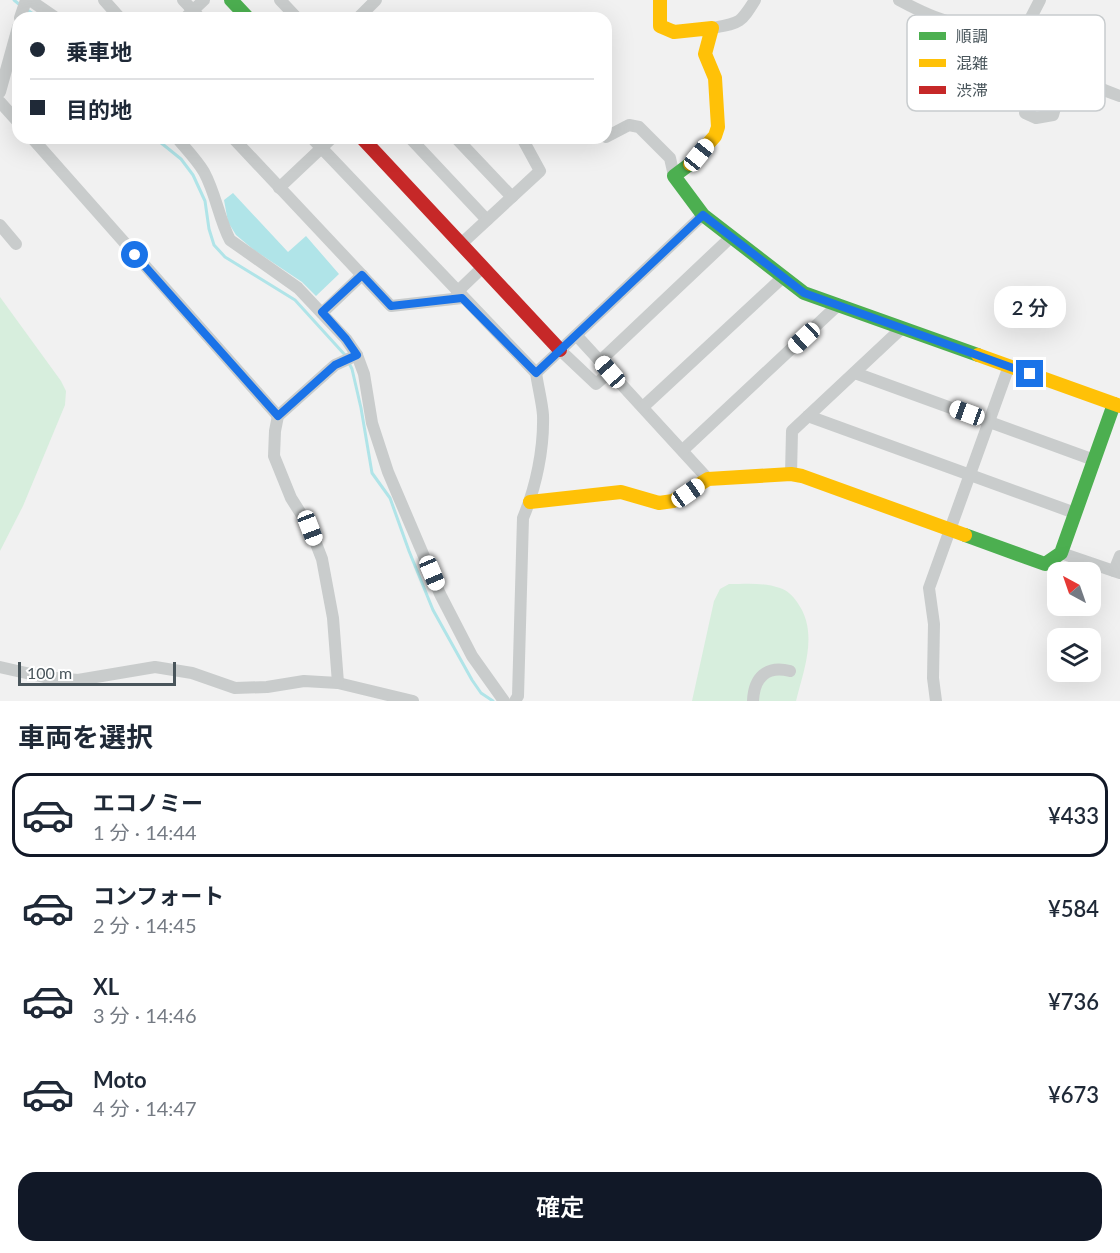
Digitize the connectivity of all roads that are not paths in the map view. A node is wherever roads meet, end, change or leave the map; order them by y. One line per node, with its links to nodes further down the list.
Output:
1 (28, 0): 9 (street)
2 (104, 0): 10 (street)
3 (231, 0): 11 (street)
4 (376, 0): 12 (street)
5 (660, 0): 15 (street)
6 (755, 0): 15 (street)
7 (899, 0): 13 (street)
8 (1040, 0): 14 (street)
9 (47, 12)
10 (115, 12)
11 (242, 12)
12 (364, 12)
13 (930, 15)
14 (1032, 15)
15 (712, 28): 35 (street)
16 (12, 49): 17 (street)
17 (0, 92)
18 (1105, 92): 19 (street)
19 (1120, 96)
20 (0, 102): 23 (street)
21 (1054, 111): 22 (street)
22 (1025, 113)
23 (12, 115)
24 (612, 134): 35 (street)
25 (37, 144): 61 (street)
26 (182, 144): 49 (street)
27 (239, 144): 36 (street)
28 (317, 144): 34 (street)
29 (325, 144): 34 (street)
30 (368, 144): 43 (street)
31 (416, 144): 39 (street)
32 (462, 144): 37 (street)
33 (525, 144): 37 (street)
34 (321, 148): 36 (street); 47 (street)
35 (674, 176): 38 (street)
36 (279, 188): 45 (street)
37 (512, 197): 39 (street)
38 (703, 215): 41 (street); 51 (street)
39 (487, 220): 43 (street)
40 (0, 225): 42 (street)
41 (730, 238): 46 (street); 54 (street)
42 (16, 244)
43 (461, 244): 44 (street)
44 (483, 267): 47 (street); 52 (street)
45 (362, 275): 47 (street); 49 (street)
46 (782, 278): 48 (street); 60 (street)
47 (459, 295): 57 (street)
48 (838, 305): 50 (street); 64 (street)
49 (322, 312): 53 (street)
50 (902, 328): 55 (street); 58 (street)
51 (577, 336): 52 (street); 54 (street)
52 (560, 350): 56 (street); 57 (street)
53 (357, 355): 61 (street); 79 (street)
54 (600, 361): 56 (street)
55 (1009, 366): 59 (street); 63 (street)
56 (610, 372): 60 (street)
57 (536, 373): 69 (street)
58 (855, 373): 62 (street); 63 (street)
59 (1117, 405): 65 (street)
60 (643, 407): 64 (street)
61 (278, 416): 77 (street)
62 (808, 416): 66 (street); 67 (street)
63 (990, 421): 65 (street); 67 (street)
64 (683, 450): 68 (street)
65 (1094, 460): 70 (street)
66 (791, 474): 68 (street); 71 (street)
67 (971, 475): 70 (street); 71 (street)
68 (708, 478): 69 (street)
69 (530, 502): 80 (street)
70 (1076, 513): 72 (street)
71 (951, 530): 72 (street); 82 (street)
72 (1061, 553): 74 (street)
73 (1120, 556): 74 (street)
74 (1117, 572)
75 (0, 667): 77 (street)
76 (790, 671): 81 (street)
77 (338, 683): 78 (street)
78 (413, 701)
79 (504, 701)
80 (515, 701)
81 (753, 701)
82 (936, 701)

